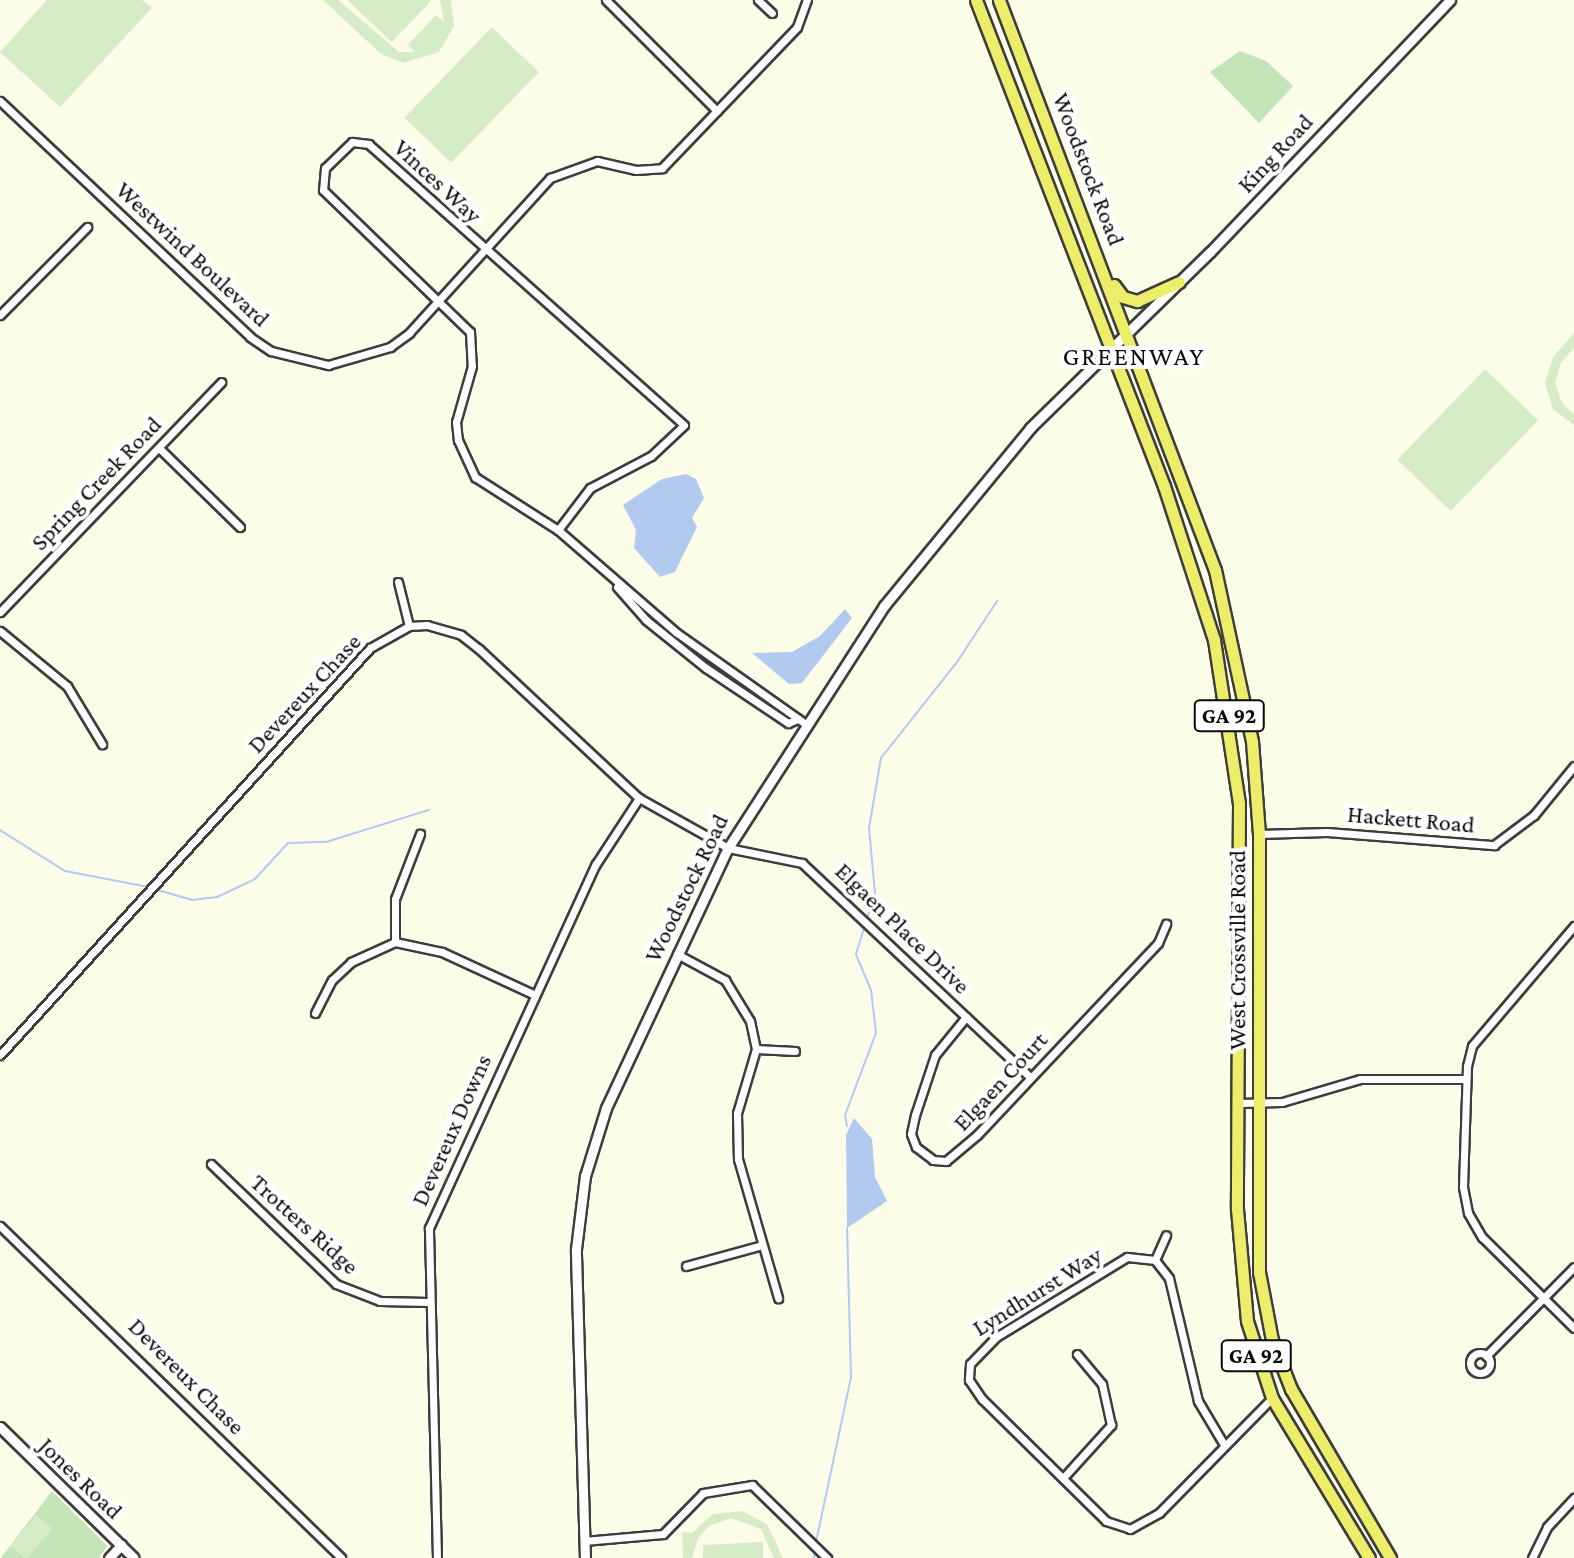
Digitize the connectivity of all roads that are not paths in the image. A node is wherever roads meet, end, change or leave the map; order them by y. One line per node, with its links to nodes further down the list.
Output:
1 (606, 0): 9 (street)
2 (758, 0): 7 (street)
3 (807, 0): 9 (street, Westwind Boulevard)
4 (976, 0): 17 (main road, Woodstock Road / GA 92)
5 (999, 0): 12 (main road, Woodstock Road / GA 92)
6 (1450, 0): 13 (street, King Road)
7 (772, 13)
8 (0, 101): 14 (street, Westwind Boulevard)
9 (717, 111): 11 (street, Westwind Boulevard)
10 (87, 227): 15 (street)
11 (482, 248): 14 (street, Westwind Boulevard); 14 (street, Vinces Way); 21 (street, Vinces Way)
12 (1107, 276): 13 (main road); 16 (main road, Woodstock Road / GA 92)
13 (1179, 282): 16 (street, King Road)
14 (438, 297): 21 (street, Vinces Way)
15 (0, 315)
16 (1127, 332): 17 (street, Woodstock Road); 32 (main road, West Crossville Road / GA 92)
17 (1110, 348): 27 (street, Woodstock Road); 46 (main road, West Crossville Road / GA 92)
18 (221, 382): 19 (street, Spring Creek Road)
19 (159, 448): 20 (street); 24 (street, Spring Creek Road)
20 (240, 527)
21 (558, 530): 22 (street, Vinces Way)
22 (608, 576): 27 (street, Vinces Way); 27 (street, Vinces Way)
23 (398, 582): 25 (street)
24 (0, 612)
25 (409, 626): 30 (street); 43 (street, Devereux Chase)
26 (0, 631): 28 (street)
27 (801, 721): 33 (street, Woodstock Road)
28 (102, 744)
29 (1574, 766): 32 (street, Hackett Road)
30 (639, 798): 33 (street); 38 (street, Devereux Downs)
31 (420, 834): 36 (street)
32 (1259, 834): 47 (main road, West Crossville Road / GA 92)
33 (728, 848): 37 (street, Woodstock Road); 40 (street, Elgaen Place Drive)
34 (1166, 924): 44 (street, Elgaen Court)
35 (1574, 926): 45 (street)
36 (395, 942): 38 (street); 39 (street)
37 (677, 954): 41 (street); 67 (street, Woodstock Road)
38 (535, 995): 57 (street, Devereux Downs)
39 (315, 1013)
40 (966, 1017): 44 (street, Elgaen Place Drive); 44 (street, Elgaen Court)
41 (756, 1049): 42 (street); 51 (street)
42 (795, 1051)
43 (0, 1055)
44 (1030, 1077)
45 (1466, 1079): 47 (street); 56 (street)
46 (1239, 1103): 47 (street); 61 (main road, West Crossville Road / GA 92)
47 (1258, 1103): 66 (main road, West Crossville Road / GA 92)
48 (211, 1164): 57 (street, Trotters Ridge)
49 (0, 1226): 72 (street, Devereux Chase)
50 (1166, 1235): 52 (street)
51 (762, 1245): 53 (street); 55 (street)
52 (1155, 1260): 63 (street); 64 (street, Lyndhurst Way)
53 (686, 1266)
54 (1574, 1267): 56 (street)
55 (778, 1298)
56 (1544, 1298): 58 (street); 60 (street)
57 (428, 1302): 73 (street, Devereux Downs)
58 (1574, 1328)
59 (1077, 1354): 64 (street)
60 (1486, 1356)
61 (1272, 1398): 63 (street, Lyndhurst Way); 69 (main road, West Crossville Road / GA 92)
62 (0, 1427): 68 (street, Jones Road)
63 (1223, 1443): 64 (street, Lyndhurst Way)
64 (1063, 1478)
65 (1574, 1498): 77 (street)
66 (1378, 1539): 69 (main road); 76 (main road, West Crossville Road / GA 92)
67 (584, 1541): 74 (street, Woodstock Road); 75 (street)
68 (121, 1545): 70 (street); 71 (street, Jones Road)
69 (1364, 1556)
70 (109, 1558)
71 (134, 1558)
72 (341, 1558)
73 (437, 1558)
74 (585, 1558)
75 (827, 1558)
76 (1390, 1558)
77 (1532, 1558)

